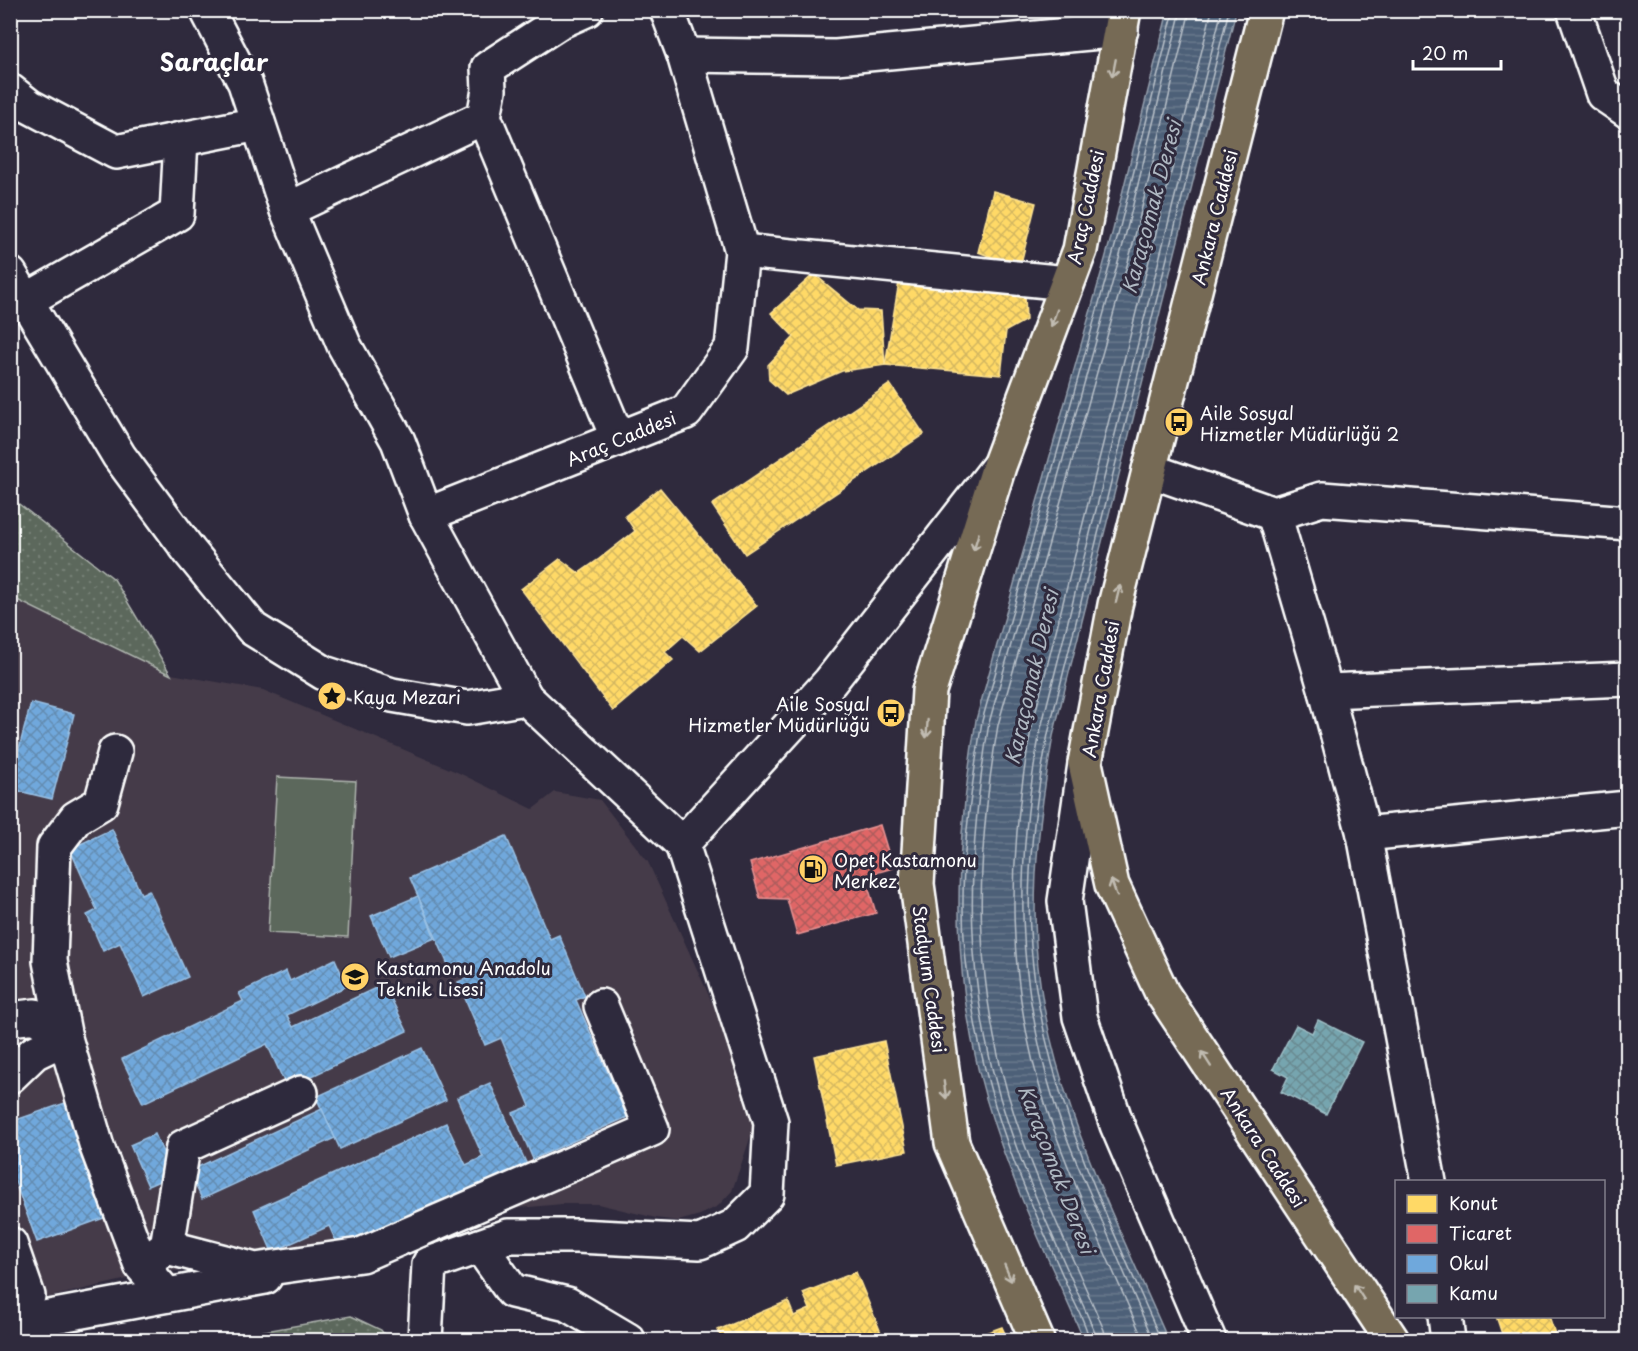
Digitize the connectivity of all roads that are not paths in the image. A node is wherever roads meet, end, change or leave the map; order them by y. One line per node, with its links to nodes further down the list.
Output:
1 (207, 10): 11 (street)
2 (586, 10): 10 (street)
3 (667, 10): 7 (street, Araç Caddesi)
4 (1266, 10): 19 (main road, Ankara Caddesi)
5 (1574, 10): 9 (street)
6 (1122, 20): 7 (street); 15 (main road, Araç Caddesi, one-way to 15)
7 (684, 56): 14 (street, Araç Caddesi)
8 (10, 91): 12 (street)
9 (1628, 111)
10 (484, 117): 13 (street); 17 (street)
11 (258, 124): 12 (street); 13 (street)
12 (182, 139): 16 (street)
13 (287, 210): 21 (street)
14 (741, 251): 15 (street); 17 (street, Araç Caddesi)
15 (1067, 283): 18 (main road, Araç Caddesi, one-way to 18)
16 (19, 287): 25 (street)
17 (618, 439): 21 (street, Araç Caddesi)
18 (999, 466): 30 (street); 47 (main road, Stadyum Caddesi, one-way to 47)
19 (1149, 470): 20 (street); 27 (main road, Ankara Caddesi, one-way to 19)
20 (1274, 514): 22 (street); 24 (street)
21 (426, 515): 25 (street)
22 (1628, 523)
23 (1628, 680): 24 (street)
24 (1326, 691): 29 (street)
25 (526, 698): 30 (street)
26 (115, 752): 33 (street)
27 (1085, 763): 48 (street); 49 (main road, Ankara Caddesi, one-way to 27)
28 (1628, 808): 29 (street)
29 (1364, 834): 36 (street)
30 (682, 844): 38 (street)
31 (601, 1006): 39 (street)
32 (10, 1019): 33 (street)
33 (65, 1038): 34 (street); 39 (street)
34 (10, 1076)
35 (301, 1093): 39 (street)
36 (1429, 1180)
37 (10, 1244): 42 (street)
38 (480, 1246): 40 (street); 46 (street)
39 (154, 1256): 41 (street)
40 (429, 1264): 41 (street); 45 (street)
41 (167, 1295): 44 (street)
42 (10, 1300)
43 (1445, 1318): 50 (street)
44 (10, 1322)
45 (425, 1341)
46 (628, 1341)
47 (1037, 1341)
48 (1209, 1341)
49 (1392, 1341)
50 (1448, 1341)

